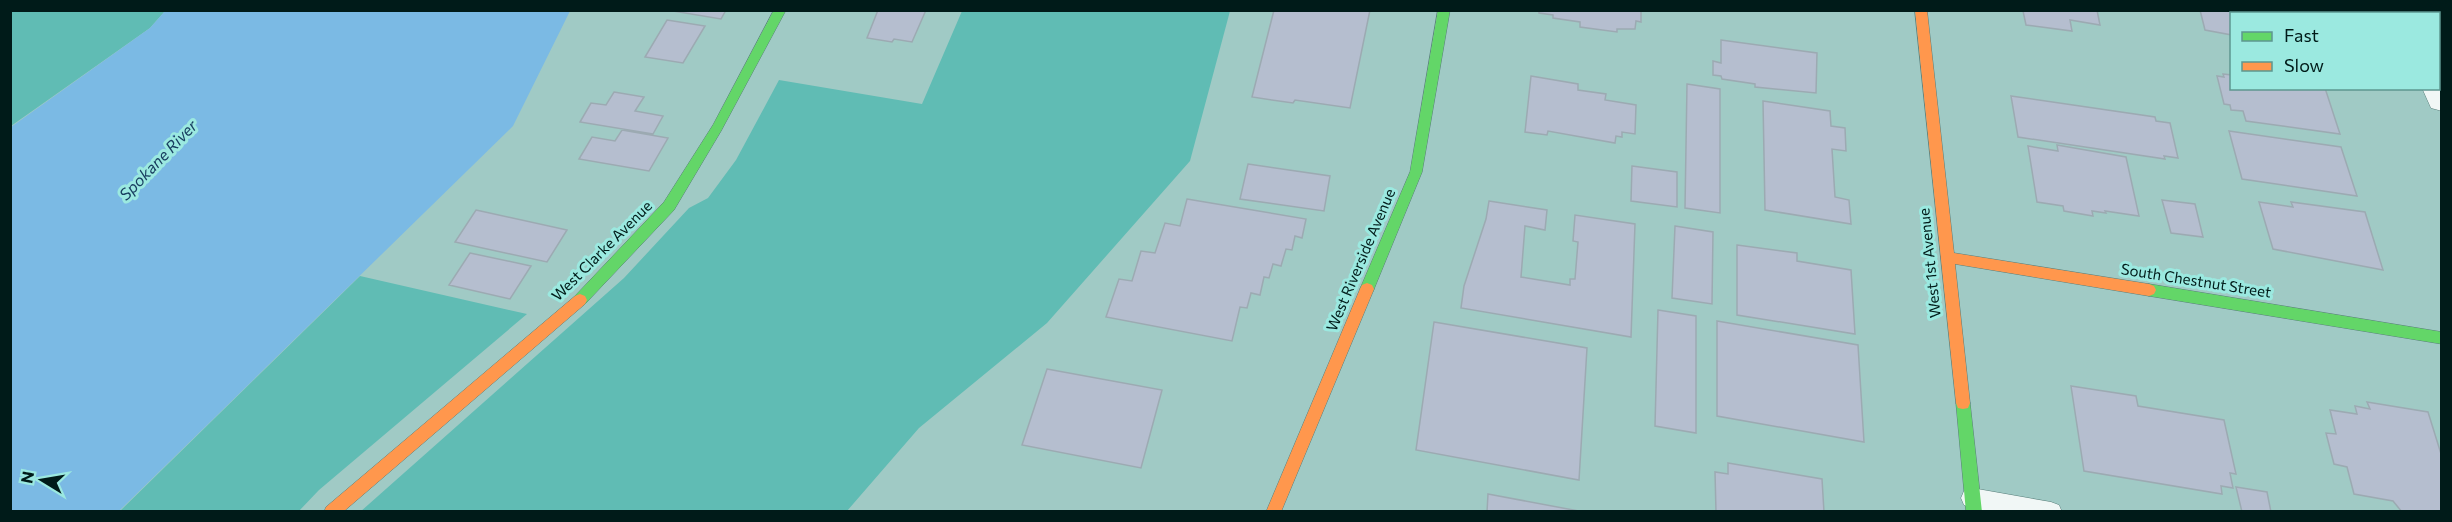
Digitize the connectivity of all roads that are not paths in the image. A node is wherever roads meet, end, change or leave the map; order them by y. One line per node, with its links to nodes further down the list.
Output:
1 (780, 10): 7 (street, West Clarke Avenue)
2 (1444, 10): 8 (street, West Riverside Avenue)
3 (1921, 10): 4 (street, West 1st Avenue)
4 (1946, 257): 5 (street, South Chestnut Street); 6 (street, West 1st Avenue)
5 (2442, 338)
6 (1973, 505): 9 (lane)
7 (331, 512)
8 (1273, 512)
9 (2051, 512)

